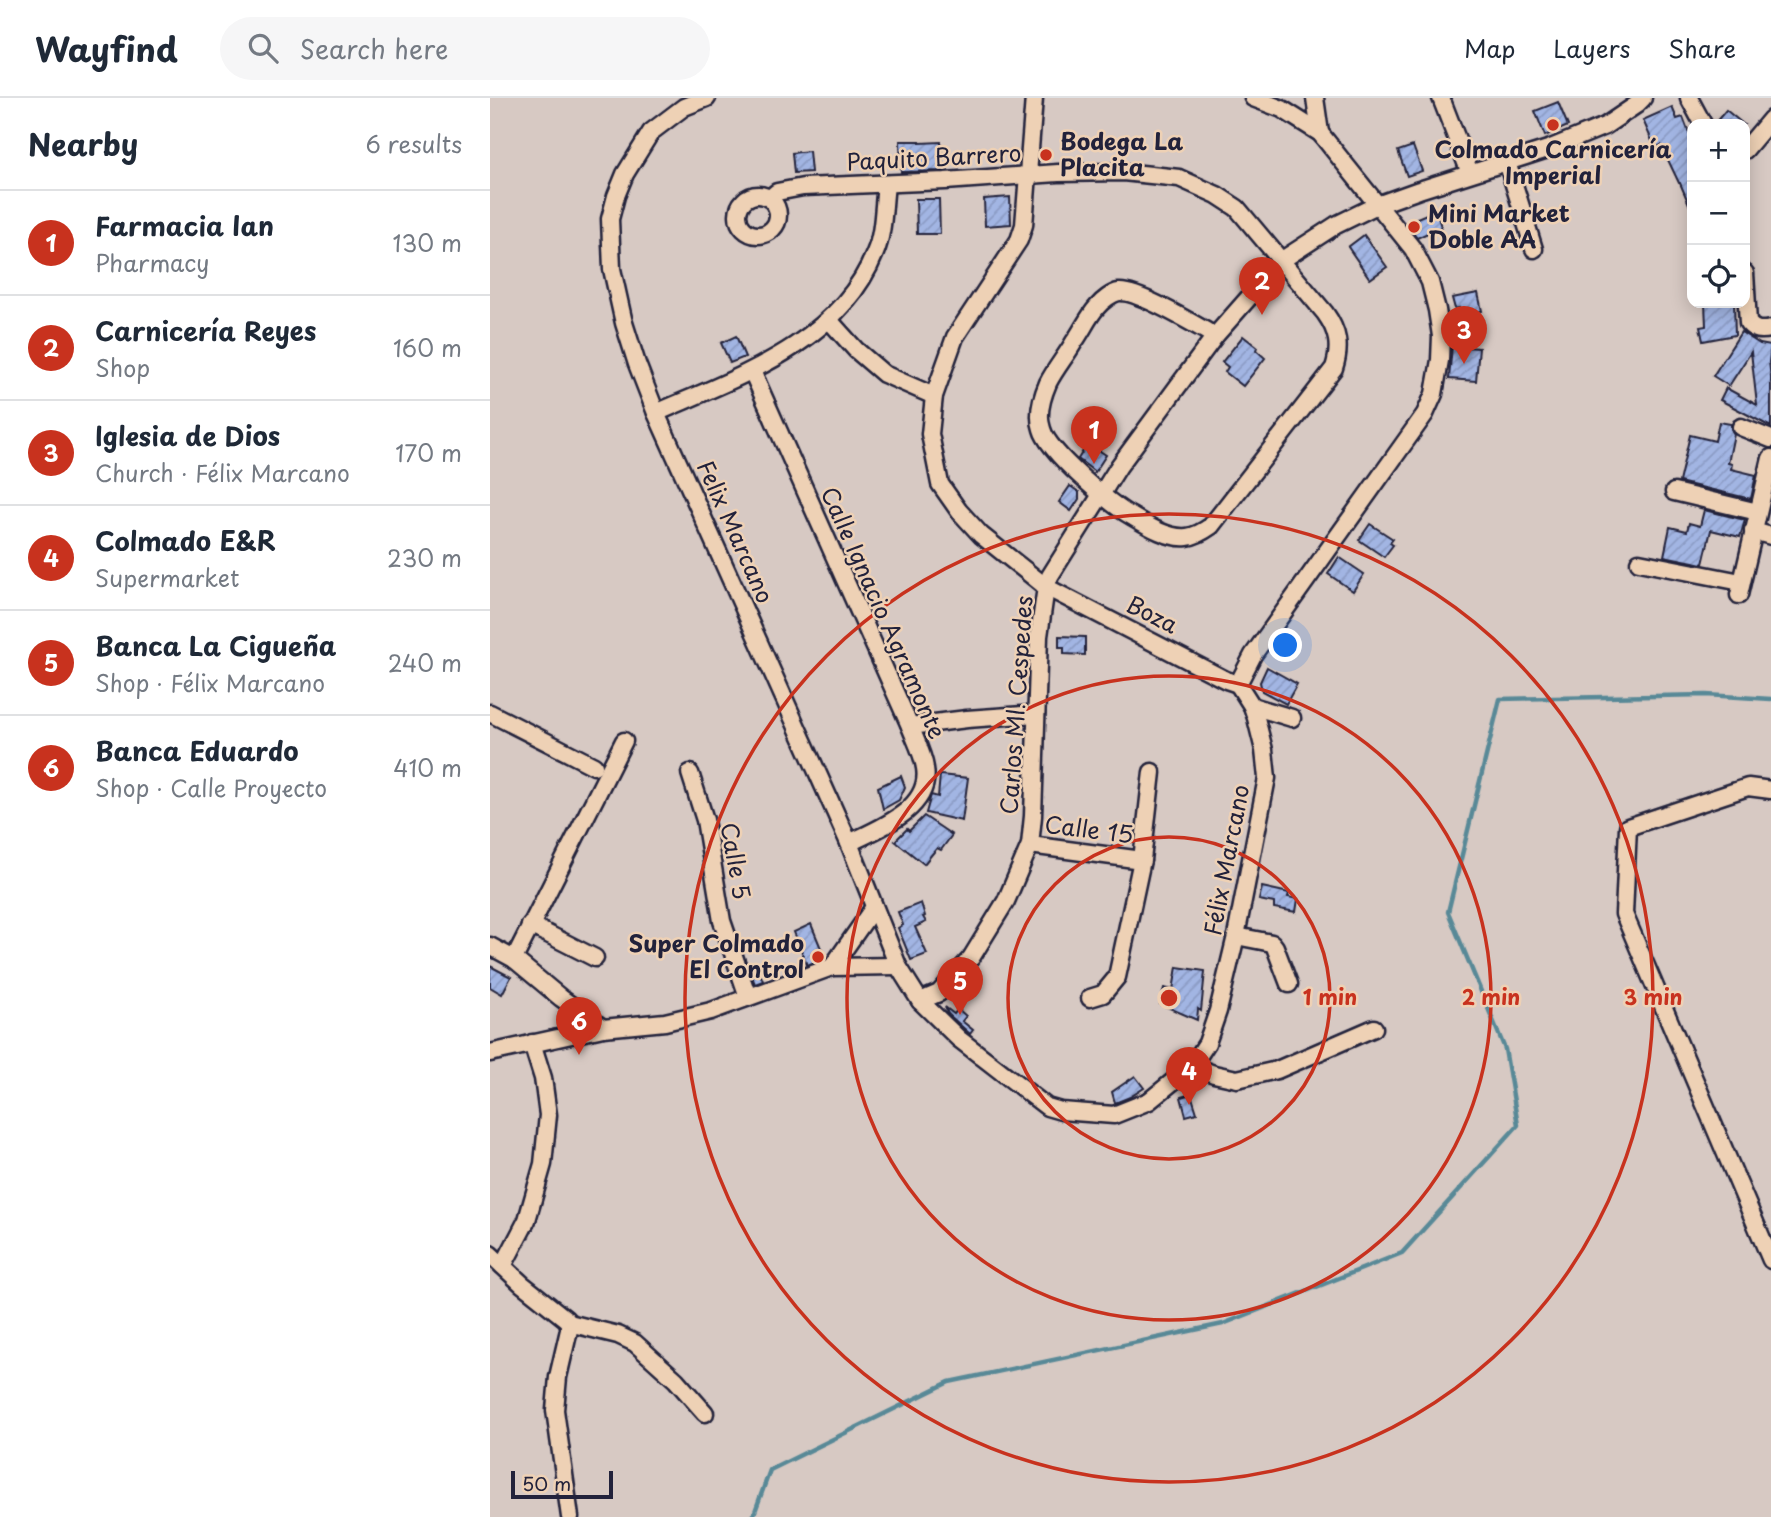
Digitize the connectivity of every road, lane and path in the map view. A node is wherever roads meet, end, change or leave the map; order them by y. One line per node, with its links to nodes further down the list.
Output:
1 (706, 98): 26 (street, Felix Marcano)
2 (1034, 98): 14 (street, Boza)
3 (1253, 98): 10 (street)
4 (1315, 98): 10 (street)
5 (1441, 98): 13 (street)
6 (1643, 98): 12 (street, Carlos Ml. Cespedes)
7 (1689, 98): 8 (street)
8 (1700, 119)
9 (1771, 119): 11 (street)
10 (1320, 133): 17 (street)
11 (1750, 144)
12 (1507, 162): 13 (street, Carlos Ml. Cespedes); 18 (street)
13 (1470, 173): 17 (street, Carlos Ml. Cespedes)
14 (1028, 176): 15 (street, Paquito Barrero); 19 (street, Paquito Barrero); 25 (street, Boza)
15 (886, 185): 16 (street, Paquito Barrero); 21 (street)
16 (770, 198)
17 (1377, 205): 19 (street, Carlos Ml. Cespedes); 37 (street)
18 (1534, 249)
19 (1282, 260): 23 (street, Carlos Ml. Cespedes); 31 (street, Paquito Barrero)
20 (1747, 308): 22 (street)
21 (829, 320): 24 (street); 25 (street)
22 (1771, 329)
23 (1215, 337): 31 (street, Carlos Ml. Cespedes); 31 (street)
24 (752, 371): 26 (street); 42 (street, Calle Ignacio Agramonte)
25 (934, 396): 36 (street, Boza)
26 (656, 413): 48 (street, Felix Marcano)
27 (1741, 427): 28 (street)
28 (1771, 439)
29 (1771, 458): 32 (street)
30 (1674, 492): 32 (street)
31 (1101, 493): 36 (street, Carlos Ml. Cespedes)
32 (1758, 512): 33 (street)
33 (1753, 531): 34 (street); 35 (street)
34 (1771, 536)
35 (1639, 562)
36 (1046, 587): 37 (street, Boza); 40 (street, Carlos Ml. Cespedes)
37 (1238, 684): 38 (street, Félix Marcano)
38 (1252, 706): 41 (street); 53 (street, Félix Marcano)
39 (490, 713): 44 (street)
40 (1035, 714): 42 (street); 49 (street, Carlos Ml. Cespedes)
41 (1292, 718)
42 (910, 726): 48 (street, Calle Ignacio Agramonte)
43 (624, 741): 52 (street)
44 (594, 766)
45 (1152, 772): 50 (street)
46 (690, 773): 60 (street, Calle 5)
47 (1771, 790): 69 (street)
48 (849, 844): 51 (street, Felix Marcano)
49 (1030, 845): 50 (street, Calle 15); 62 (street, Carlos Ml. Cespedes)
50 (1142, 860): 61 (street)
51 (874, 907): 57 (street, Felix Marcano); 58 (street)
52 (530, 925): 55 (street); 56 (street)
53 (1236, 936): 59 (street); 67 (street, Félix Marcano)
54 (490, 946): 56 (street)
55 (595, 958)
56 (514, 959): 63 (street)
57 (898, 966): 58 (street); 62 (street, Felix Marcano)
58 (832, 967): 60 (street)
59 (1289, 984)
60 (748, 997): 63 (street)
61 (1090, 998)
62 (920, 1001): 67 (street, Félix Marcano)
63 (603, 1028): 65 (street)
64 (1374, 1028): 67 (street)
65 (532, 1043): 66 (street); 70 (street)
66 (490, 1053)
67 (1192, 1066)
68 (490, 1254): 70 (street)
69 (1771, 1260)
70 (503, 1266): 71 (street)
71 (569, 1323): 72 (street); 73 (street)
72 (705, 1413)
73 (570, 1517)

